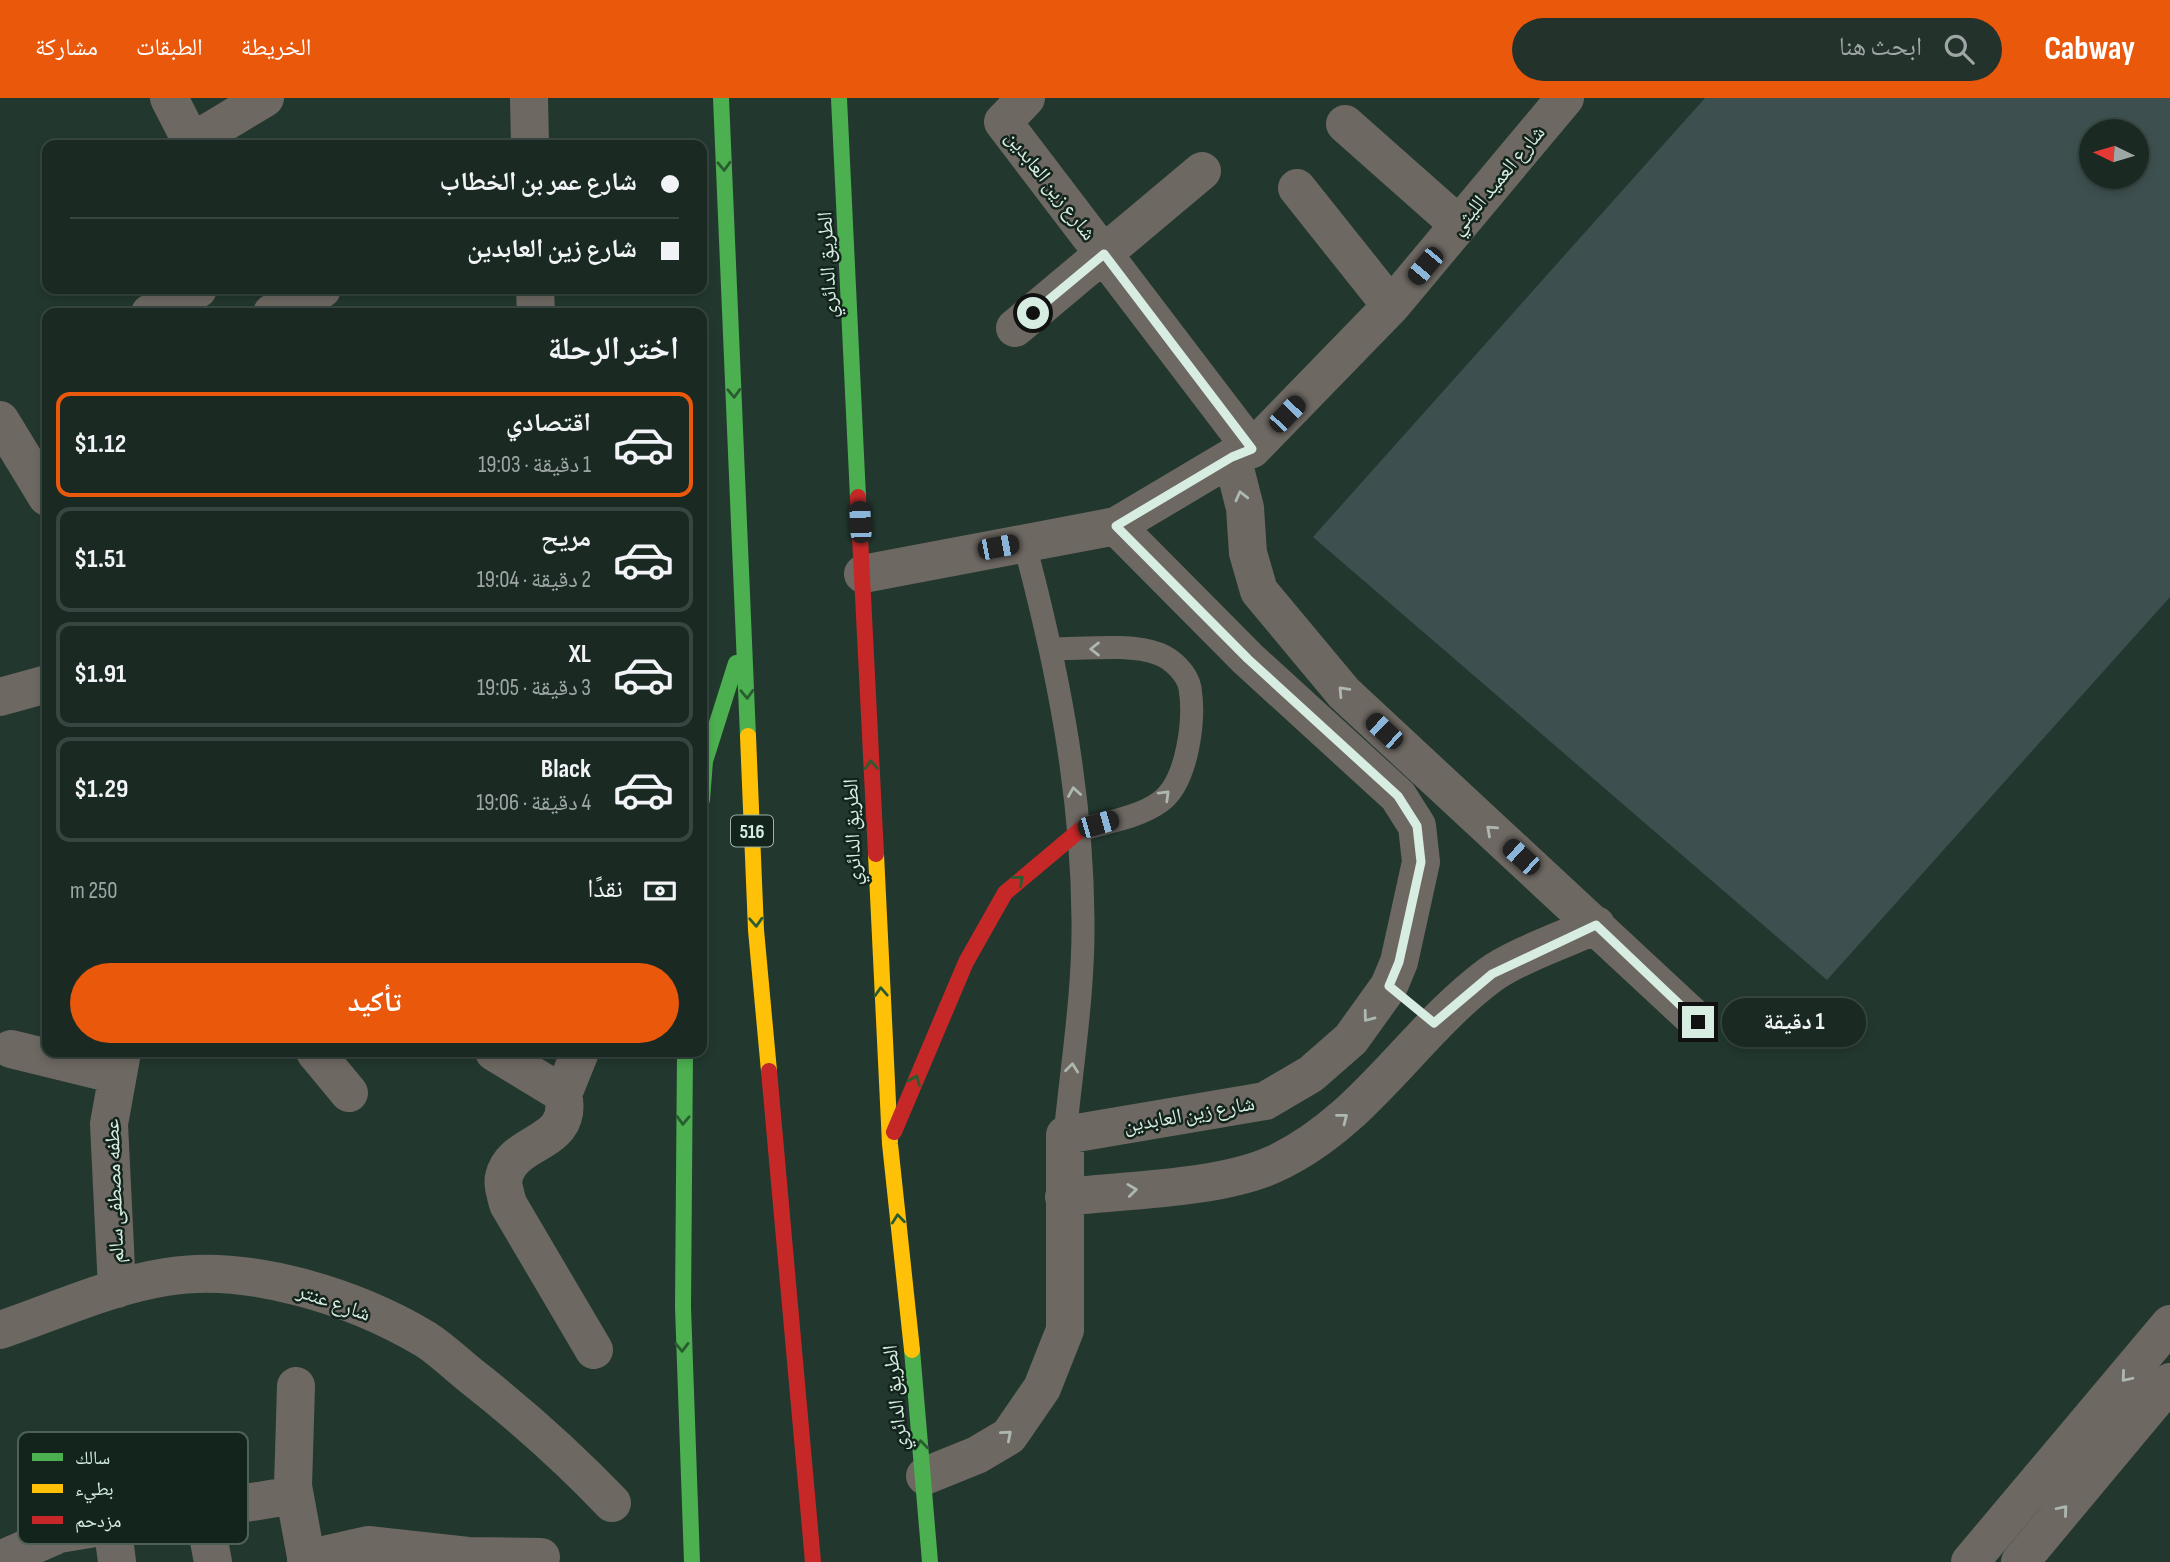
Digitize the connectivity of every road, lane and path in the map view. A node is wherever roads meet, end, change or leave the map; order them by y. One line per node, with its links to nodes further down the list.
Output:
1 (169, 98): 9 (street)
2 (265, 98): 10 (street)
3 (529, 98): 11 (street)
4 (721, 98): 28 (highway, 516, one-way to 28)
5 (839, 98): 27 (highway, الطريق الدائري)
6 (1553, 102): 14 (street, شارع العميد الليثي)
7 (1010, 106): 15 (street, شارع زين العابدين)
8 (1345, 124): 14 (street)
9 (190, 140)
10 (198, 140)
11 (530, 140)
12 (1202, 171): 15 (street)
13 (1297, 188): 18 (street)
14 (1459, 225): 18 (street, شارع العميد الليثي)
15 (1104, 254): 21 (street); 23 (street, شارع زين العابدين)
16 (188, 294): 19 (street)
17 (311, 294): 20 (street)
18 (1391, 306): 23 (street, شارع العميد الليثي)
19 (160, 308)
20 (281, 308)
21 (1015, 328)
22 (0, 420): 24 (street)
23 (1242, 453): 25 (street, شارع العميد الليثي); 34 (street, شارع زين العابدين, one-way to 23)
24 (42, 489)
25 (1116, 526): 26 (street, شارع العميد الليثي); 35 (street, شارع زين العابدين)
26 (1024, 542): 27 (street, شارع العميد الليثي); 29 (lane)
27 (863, 573): 49 (highway, الطريق الدائري, one-way to 27)
28 (744, 638): 32 (highway, 516); 70 (highway, 516, one-way to 70)
29 (1052, 649): 33 (lane, one-way to 29); 33 (lane, one-way to 29)
30 (42, 685): 31 (street)
31 (0, 696)
32 (707, 755)
33 (1080, 830): 48 (lane, one-way to 33); 49 (highway, one-way to 33)
34 (1596, 925): 36 (street, شارع زين العابدين); 37 (street)
35 (1389, 986): 37 (street); 48 (street, شارع زين العابدين, one-way to 48)
36 (1698, 1022)
37 (1434, 1023): 50 (street, one-way to 37)
38 (11, 1048): 39 (street)
39 (42, 1052)
40 (76, 1057): 45 (street)
41 (319, 1057): 46 (street)
42 (502, 1057): 47 (street)
43 (578, 1057): 47 (street)
44 (685, 1057): 69 (highway, one-way to 69)
45 (119, 1063): 51 (street, عطفه مصطفى سالم)
46 (349, 1093)
47 (563, 1094): 54 (street)
48 (1065, 1135): 50 (street)
49 (890, 1144): 57 (highway, الطريق الدائري, one-way to 49)
50 (1064, 1198): 57 (street, one-way to 50)
51 (117, 1289): 53 (street, شارع عنتر); 60 (street, شارع عنتر)
52 (2170, 1324): 72 (street, one-way to 72)
53 (0, 1330)
54 (594, 1350)
55 (2170, 1382): 73 (street, one-way to 55)
56 (296, 1386): 58 (street)
57 (925, 1476): 71 (highway, الطريق الدائري)
58 (295, 1495): 59 (street); 66 (street)
59 (248, 1502)
60 (612, 1503)
61 (39, 1544): 65 (street)
62 (114, 1544): 67 (street)
63 (210, 1544): 68 (street)
64 (541, 1558): 66 (street)
65 (0, 1560)
66 (306, 1561)
67 (117, 1562)
68 (213, 1562)
69 (692, 1562)
70 (813, 1562)
71 (930, 1562)
72 (1970, 1562)
73 (2020, 1562)

